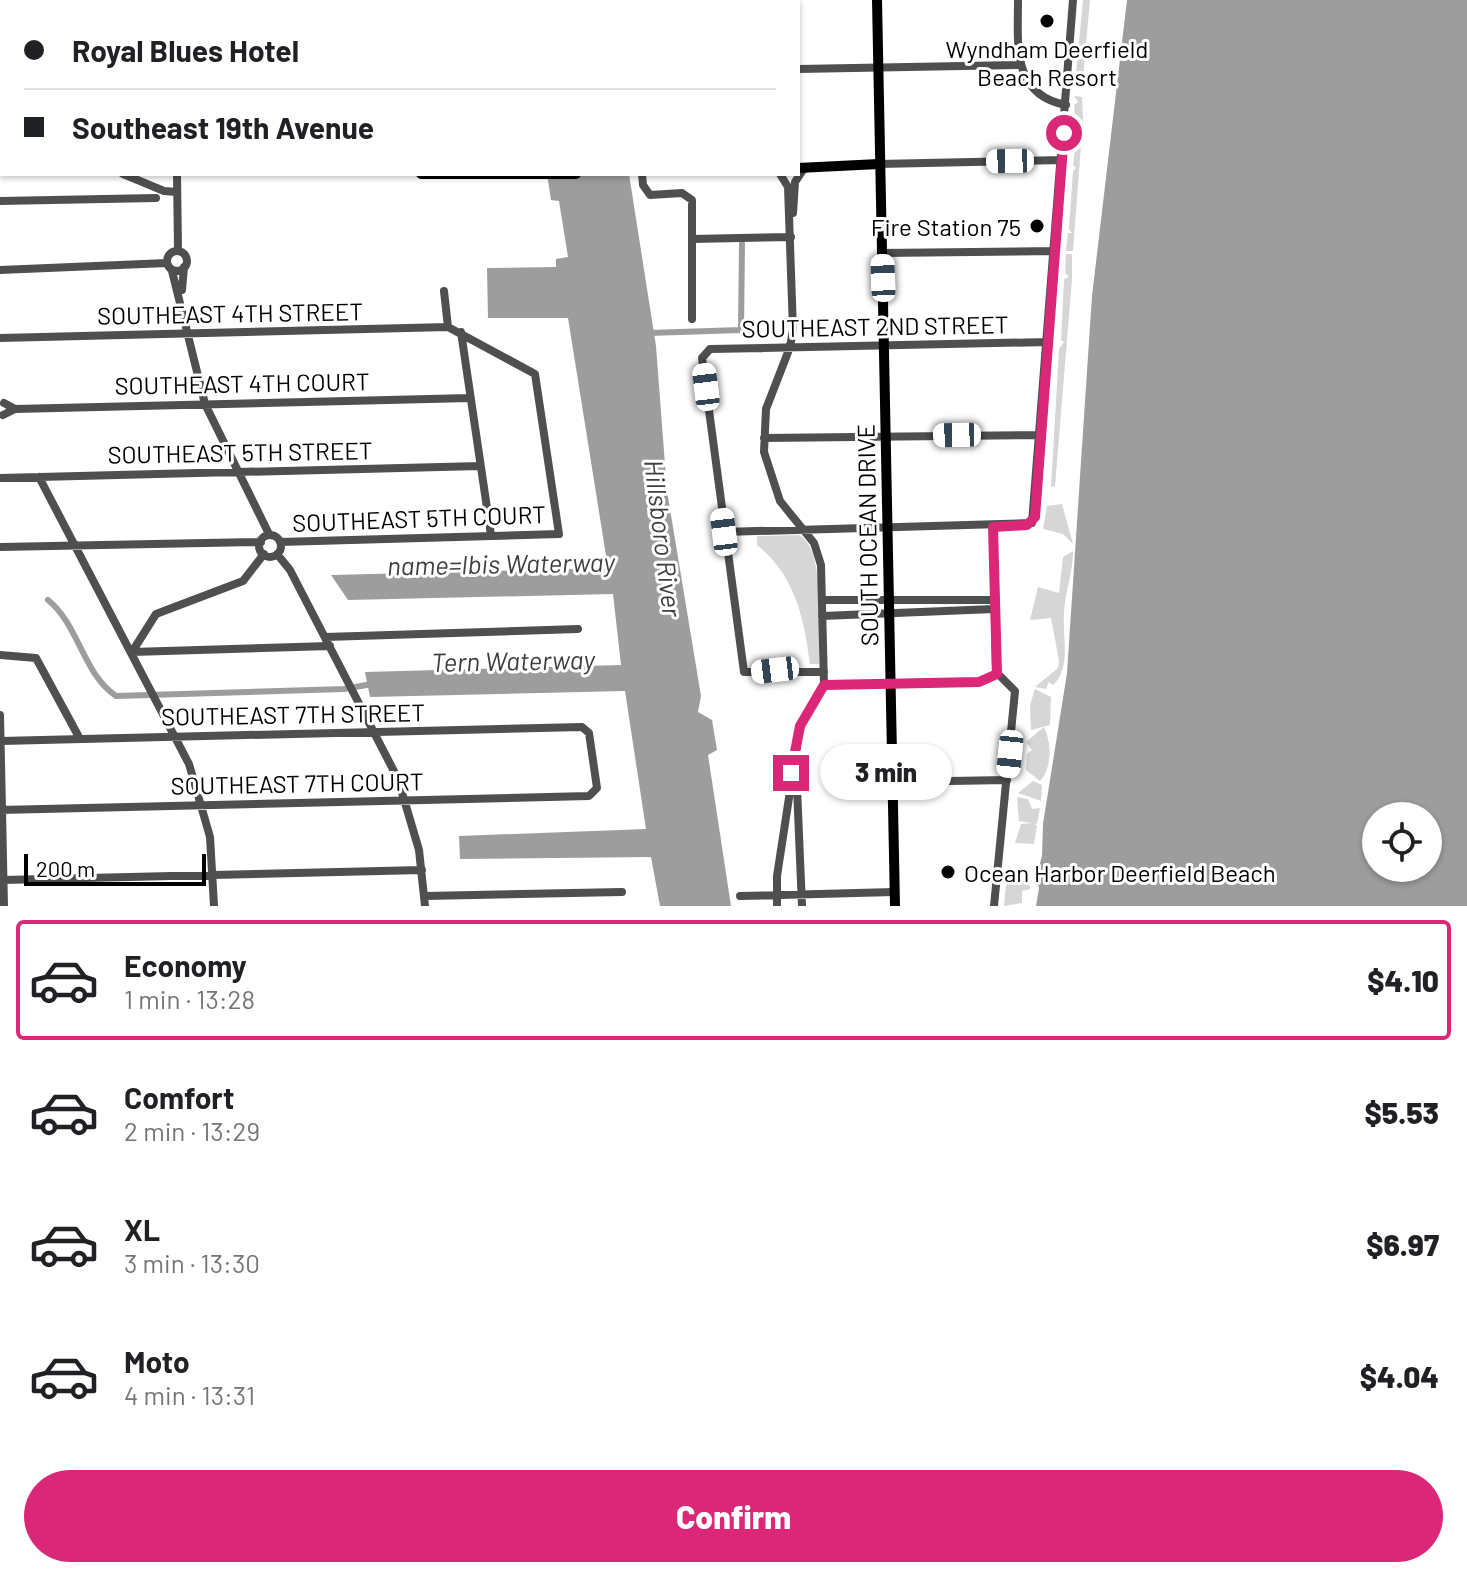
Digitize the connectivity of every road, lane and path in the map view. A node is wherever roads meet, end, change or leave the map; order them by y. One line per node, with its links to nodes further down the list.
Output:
1 (877, 0): 5 (main road, SOUTH OCEAN DRIVE)
2 (1018, 0): 4 (street)
3 (1073, 0): 7 (street)
4 (1019, 65): 5 (street); 7 (street)
5 (878, 67): 6 (street); 9 (main road, SOUTH OCEAN DRIVE)
6 (800, 69)
7 (1066, 105): 8 (street)
8 (1062, 160): 9 (street); 24 (street)
9 (879, 164): 10 (main road); 25 (main road, SOUTH OCEAN DRIVE)
10 (801, 167)
11 (128, 176): 16 (street)
12 (177, 176): 17 (street)
13 (642, 176): 22 (street)
14 (781, 176): 21 (street)
15 (797, 176): 21 (street)
16 (142, 182): 17 (street); 18 (street)
17 (177, 192): 23 (street)
18 (130, 198): 19 (street); 20 (street)
19 (156, 198)
20 (0, 201)
21 (791, 237): 22 (street); 37 (street)
22 (692, 239): 30 (street)
23 (178, 250): 26 (street); 27 (street)
24 (1055, 251): 25 (street); 35 (street)
25 (882, 253): 36 (main road, SOUTH OCEAN DRIVE)
26 (169, 267): 27 (street); 28 (street); 33 (street)
27 (184, 267): 33 (street)
28 (0, 270)
29 (444, 291): 31 (street)
30 (692, 319)
31 (448, 327): 32 (street, SOUTHEAST 4TH STREET); 33 (street, SOUTHEAST 4TH STREET)
32 (461, 332): 38 (street); 55 (street, SOUTHEAST 4TH STREET)
33 (185, 334): 34 (street, SOUTHEAST 4TH STREET); 40 (street)
34 (0, 338)
35 (1048, 342): 36 (street, SOUTHEAST 2ND STREET); 43 (street)
36 (883, 344): 37 (street, SOUTHEAST 2ND STREET); 44 (main road, SOUTH OCEAN DRIVE)
37 (790, 347): 45 (street); 53 (street, SOUTHEAST 2ND STREET)
38 (470, 398): 40 (street, SOUTHEAST 4TH COURT); 46 (street)
39 (1, 400): 41 (street); 42 (street)
40 (205, 404): 41 (street, SOUTHEAST 4TH COURT); 47 (street)
41 (15, 409): 42 (street, SOUTHEAST 4TH COURT)
42 (2, 416)
43 (1041, 435): 44 (street); 50 (street)
44 (885, 436): 45 (street); 51 (main road, SOUTH OCEAN DRIVE)
45 (764, 438): 52 (street)
46 (480, 466): 47 (street, SOUTHEAST 5TH STREET); 56 (street)
47 (239, 472): 48 (street, SOUTHEAST 5TH STREET); 54 (street)
48 (39, 477): 49 (street, SOUTHEAST 5TH STREET); 59 (street)
49 (0, 478)
50 (993, 527): 51 (street); 65 (street)
51 (887, 529): 52 (street); 64 (main road, SOUTH OCEAN DRIVE)
52 (805, 530): 53 (street); 63 (street)
53 (724, 532): 73 (street)
54 (269, 534): 57 (street); 58 (street)
55 (559, 534): 56 (street, SOUTHEAST 5TH COURT)
56 (491, 535): 58 (street, SOUTHEAST 5TH COURT)
57 (261, 542): 59 (street, SOUTHEAST 5TH COURT); 61 (street)
58 (280, 542): 62 (street)
59 (76, 546): 60 (street, SOUTHEAST 5TH COURT); 71 (street)
60 (0, 547)
61 (264, 554): 62 (street); 71 (street)
62 (277, 554): 69 (street)
63 (822, 600): 64 (street); 67 (street)
64 (888, 600): 65 (street); 66 (main road, SOUTH OCEAN DRIVE)
65 (994, 604): 66 (street); 74 (street)
66 (888, 613): 67 (street); 75 (main road, SOUTH OCEAN DRIVE)
67 (822, 616): 73 (street)
68 (578, 629): 69 (street)
69 (325, 637): 70 (street)
70 (330, 646): 71 (street); 78 (street)
71 (132, 652): 79 (street)
72 (0, 655): 80 (street)
73 (824, 672): 76 (street)
74 (997, 674): 75 (street); 83 (street)
75 (889, 684): 76 (street); 84 (main road, SOUTH OCEAN DRIVE)
76 (824, 685): 82 (street)
77 (0, 715): 81 (street)
78 (376, 732): 79 (street, SOUTHEAST 7TH STREET); 85 (street, SOUTHEAST 7TH STREET); 86 (street)
79 (176, 736): 80 (street, SOUTHEAST 7TH STREET); 87 (street)
80 (80, 739): 81 (street, SOUTHEAST 7TH STREET)
81 (1, 741): 88 (street)
82 (795, 759): 94 (street); 95 (street)
83 (1007, 780): 84 (street); 103 (street)
84 (892, 782): 93 (main road, SOUTH OCEAN DRIVE)
85 (595, 793): 86 (street, SOUTHEAST 7TH COURT)
86 (405, 800): 87 (street, SOUTHEAST 7TH COURT); 89 (street)
87 (203, 805): 88 (street, SOUTHEAST 7TH COURT); 90 (street)
88 (1, 810): 91 (street)
89 (422, 870): 90 (street); 97 (street)
90 (213, 874): 91 (street); 99 (street)
91 (3, 880): 98 (street)
92 (622, 892): 97 (street)
93 (894, 892): 94 (street); 102 (main road, SOUTH OCEAN DRIVE)
94 (801, 894): 95 (street); 101 (street)
95 (776, 895): 96 (street); 100 (street)
96 (740, 896)
97 (425, 901)
98 (4, 906)
99 (214, 906)
100 (777, 906)
101 (802, 906)
102 (895, 906)
103 (994, 906)

